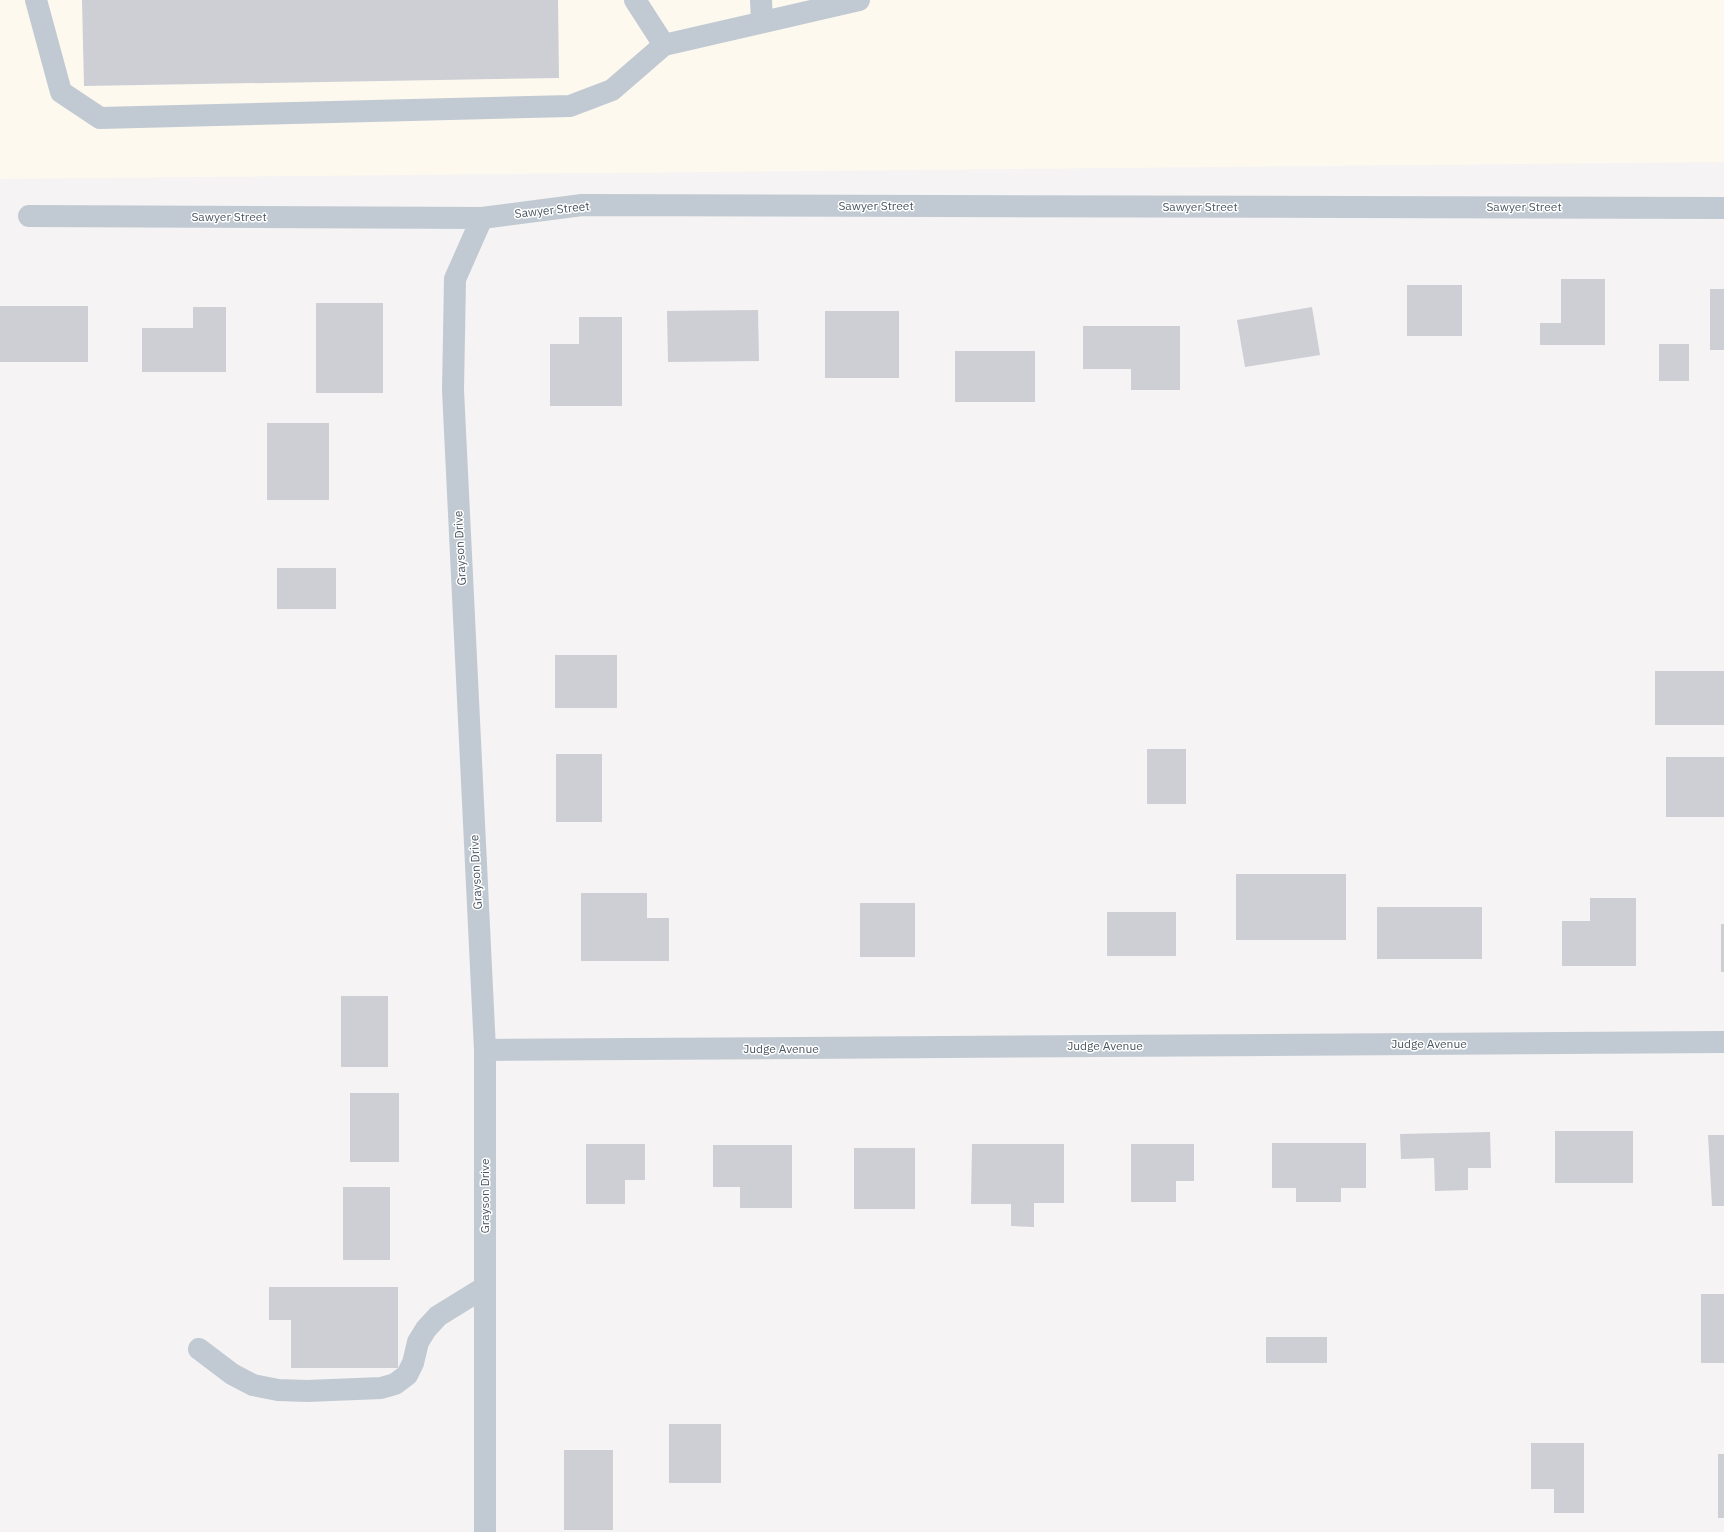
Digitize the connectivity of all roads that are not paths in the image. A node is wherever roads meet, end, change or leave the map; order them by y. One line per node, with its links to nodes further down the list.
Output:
1 (36, 0): 6 (street)
2 (635, 0): 6 (street)
3 (761, 0): 5 (street)
4 (859, 0): 5 (street)
5 (762, 22): 6 (street)
6 (664, 45)
7 (1724, 208): 9 (street, Sawyer Street)
8 (29, 216): 9 (street, Sawyer Street)
9 (482, 218): 11 (street, Grayson Drive)
10 (1724, 1042): 11 (street, Judge Avenue)
11 (485, 1050): 12 (street, Grayson Drive)
12 (485, 1287): 13 (street); 14 (street, Grayson Drive)
13 (199, 1349)
14 (486, 1532)

